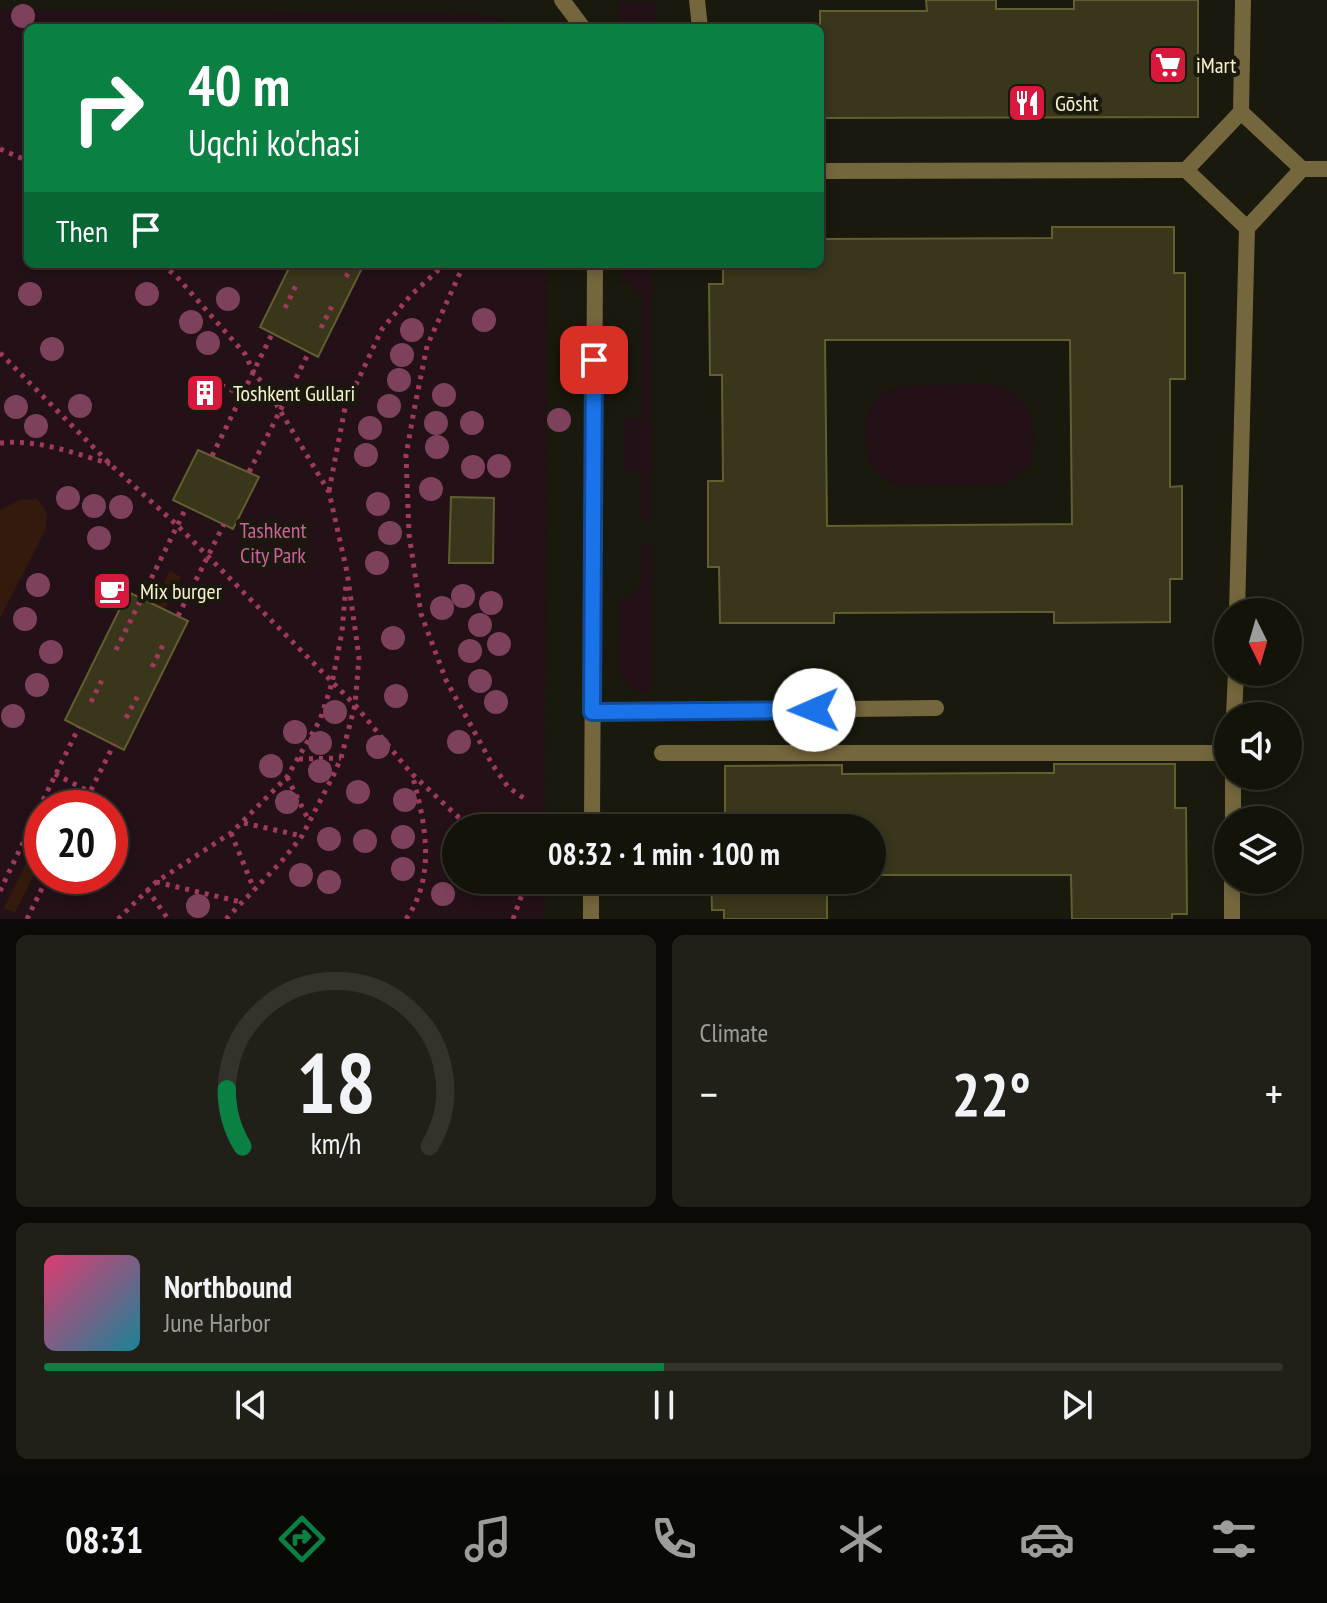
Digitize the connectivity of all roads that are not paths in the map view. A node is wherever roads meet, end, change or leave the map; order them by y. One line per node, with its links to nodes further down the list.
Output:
1 (562, 0): 4 (street)
2 (697, 0): 5 (street)
3 (1243, 0): 6 (street)
4 (580, 24)
5 (700, 24)
6 (1241, 112): 7 (street); 9 (street)
7 (1302, 169): 8 (street); 11 (street)
8 (1327, 169)
9 (1186, 170): 10 (street); 11 (street)
10 (824, 171)
11 (1247, 228): 13 (street)
12 (595, 268): 15 (street)
13 (1237, 598)
14 (936, 708): 15 (street)
15 (592, 712): 18 (street)
16 (662, 753): 17 (street)
17 (1214, 753)
18 (592, 814)
19 (591, 894): 21 (street)
20 (1232, 894): 22 (street)
21 (591, 919)
22 (1232, 919)

